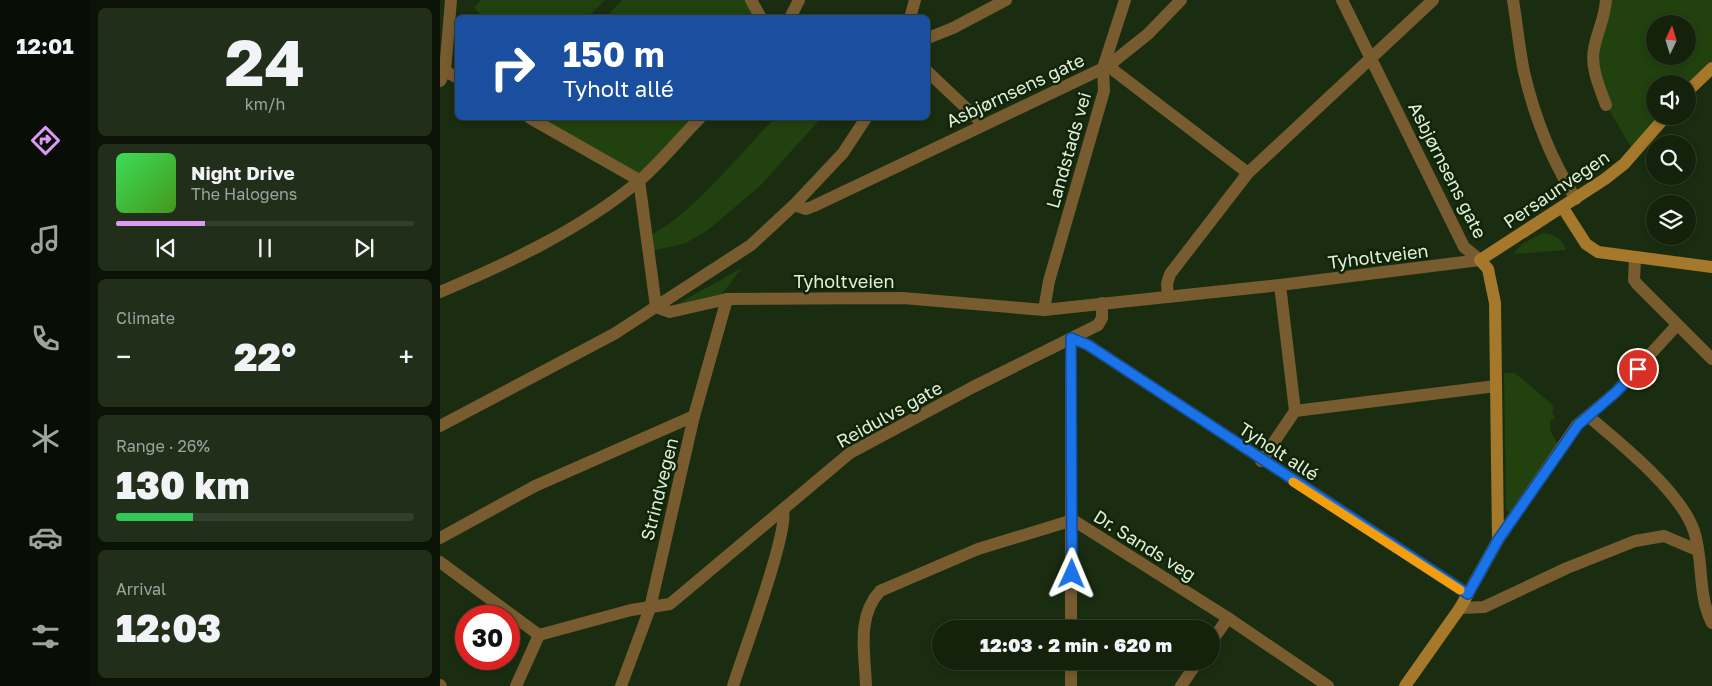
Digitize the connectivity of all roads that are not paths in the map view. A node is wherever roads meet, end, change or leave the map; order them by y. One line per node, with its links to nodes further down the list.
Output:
1 (451, 0): 20 (street)
2 (751, 0): 12 (street)
3 (799, 0): 13 (street)
4 (915, 0): 14 (street)
5 (1006, 0): 15 (street)
6 (1125, 0): 17 (street, Landstads vei)
7 (1181, 0): 17 (street, Asbjørnsens gate)
8 (1342, 0): 16 (street, Asbjørnsens gate)
9 (1433, 0): 16 (street)
10 (1513, 0): 31 (street)
11 (1606, 0): 23 (street)
12 (759, 15)
13 (792, 15)
14 (911, 15)
15 (930, 37)
16 (1371, 58): 29 (street); 35 (street, Asbjørnsens gate)
17 (1106, 67): 27 (street, Asbjørnsens gate); 29 (street); 43 (street, Landstads vei)
18 (1712, 68): 22 (street)
19 (930, 74): 27 (street)
20 (442, 76): 21 (street)
21 (455, 78)
22 (1696, 83)
23 (1606, 105)
24 (534, 120): 30 (street)
25 (698, 120): 30 (street)
26 (865, 120): 32 (street)
27 (983, 124): 32 (street, Asbjørnsens gate)
28 (1658, 125): 31 (street, Persaunvegen)
29 (1248, 173): 39 (street)
30 (639, 180): 38 (street); 42 (street)
31 (1576, 198): 33 (street, Persaunvegen)
32 (794, 205): 42 (street)
33 (1562, 208): 34 (street); 35 (street, Persaunvegen)
34 (1634, 258): 36 (street); 44 (street)
35 (1480, 260): 37 (street, Tyholtveien); 47 (street, Asbjørnsens gate)
36 (1712, 267)
37 (1280, 285): 39 (street, Tyholtveien); 48 (street)
38 (440, 292)
39 (1168, 297): 41 (street, Tyholtveien)
40 (727, 299): 42 (street, Tyholtveien); 43 (street, Tyholtveien); 49 (street, Strindvegen)
41 (1102, 303): 43 (street, Tyholtveien); 45 (street, Reidulvs gate)
42 (656, 307): 51 (street)
43 (1044, 310)
44 (1677, 325): 46 (street); 50 (street)
45 (1071, 338): 52 (street, Tyholt allé); 53 (street, Reidulvs gate); 54 (street)
46 (1712, 359)
47 (1496, 386): 48 (street); 56 (street, Asbjørnsens gate)
48 (1295, 411): 52 (street)
49 (694, 416): 55 (street); 60 (street, Strindvegen)
50 (1589, 417): 56 (street); 57 (street)
51 (440, 426)
52 (1261, 461): 59 (street, Tyholt allé)
53 (783, 511): 60 (street, Reidulvs gate); 71 (street)
54 (1073, 520): 62 (street, Dr. Sands veg); 63 (street); 72 (street, Dr. Sands veg)
55 (440, 538)
56 (1498, 540): 59 (street)
57 (1696, 550): 61 (street); 64 (street)
58 (440, 562): 66 (street)
59 (1468, 594): 61 (street)
60 (650, 608): 66 (street, Reidulvs gate); 70 (street, Strindvegen)
61 (1460, 608): 76 (street)
62 (1228, 618): 65 (street); 75 (street, Dr. Sands veg)
63 (1071, 620)
64 (1712, 623)
65 (1220, 629)
66 (540, 635): 69 (street)
67 (1071, 670): 73 (street)
68 (1192, 670): 74 (street)
69 (516, 686)
70 (621, 686)
71 (733, 686)
72 (866, 686)
73 (1071, 686)
74 (1181, 686)
75 (1328, 686)
76 (1405, 686)

